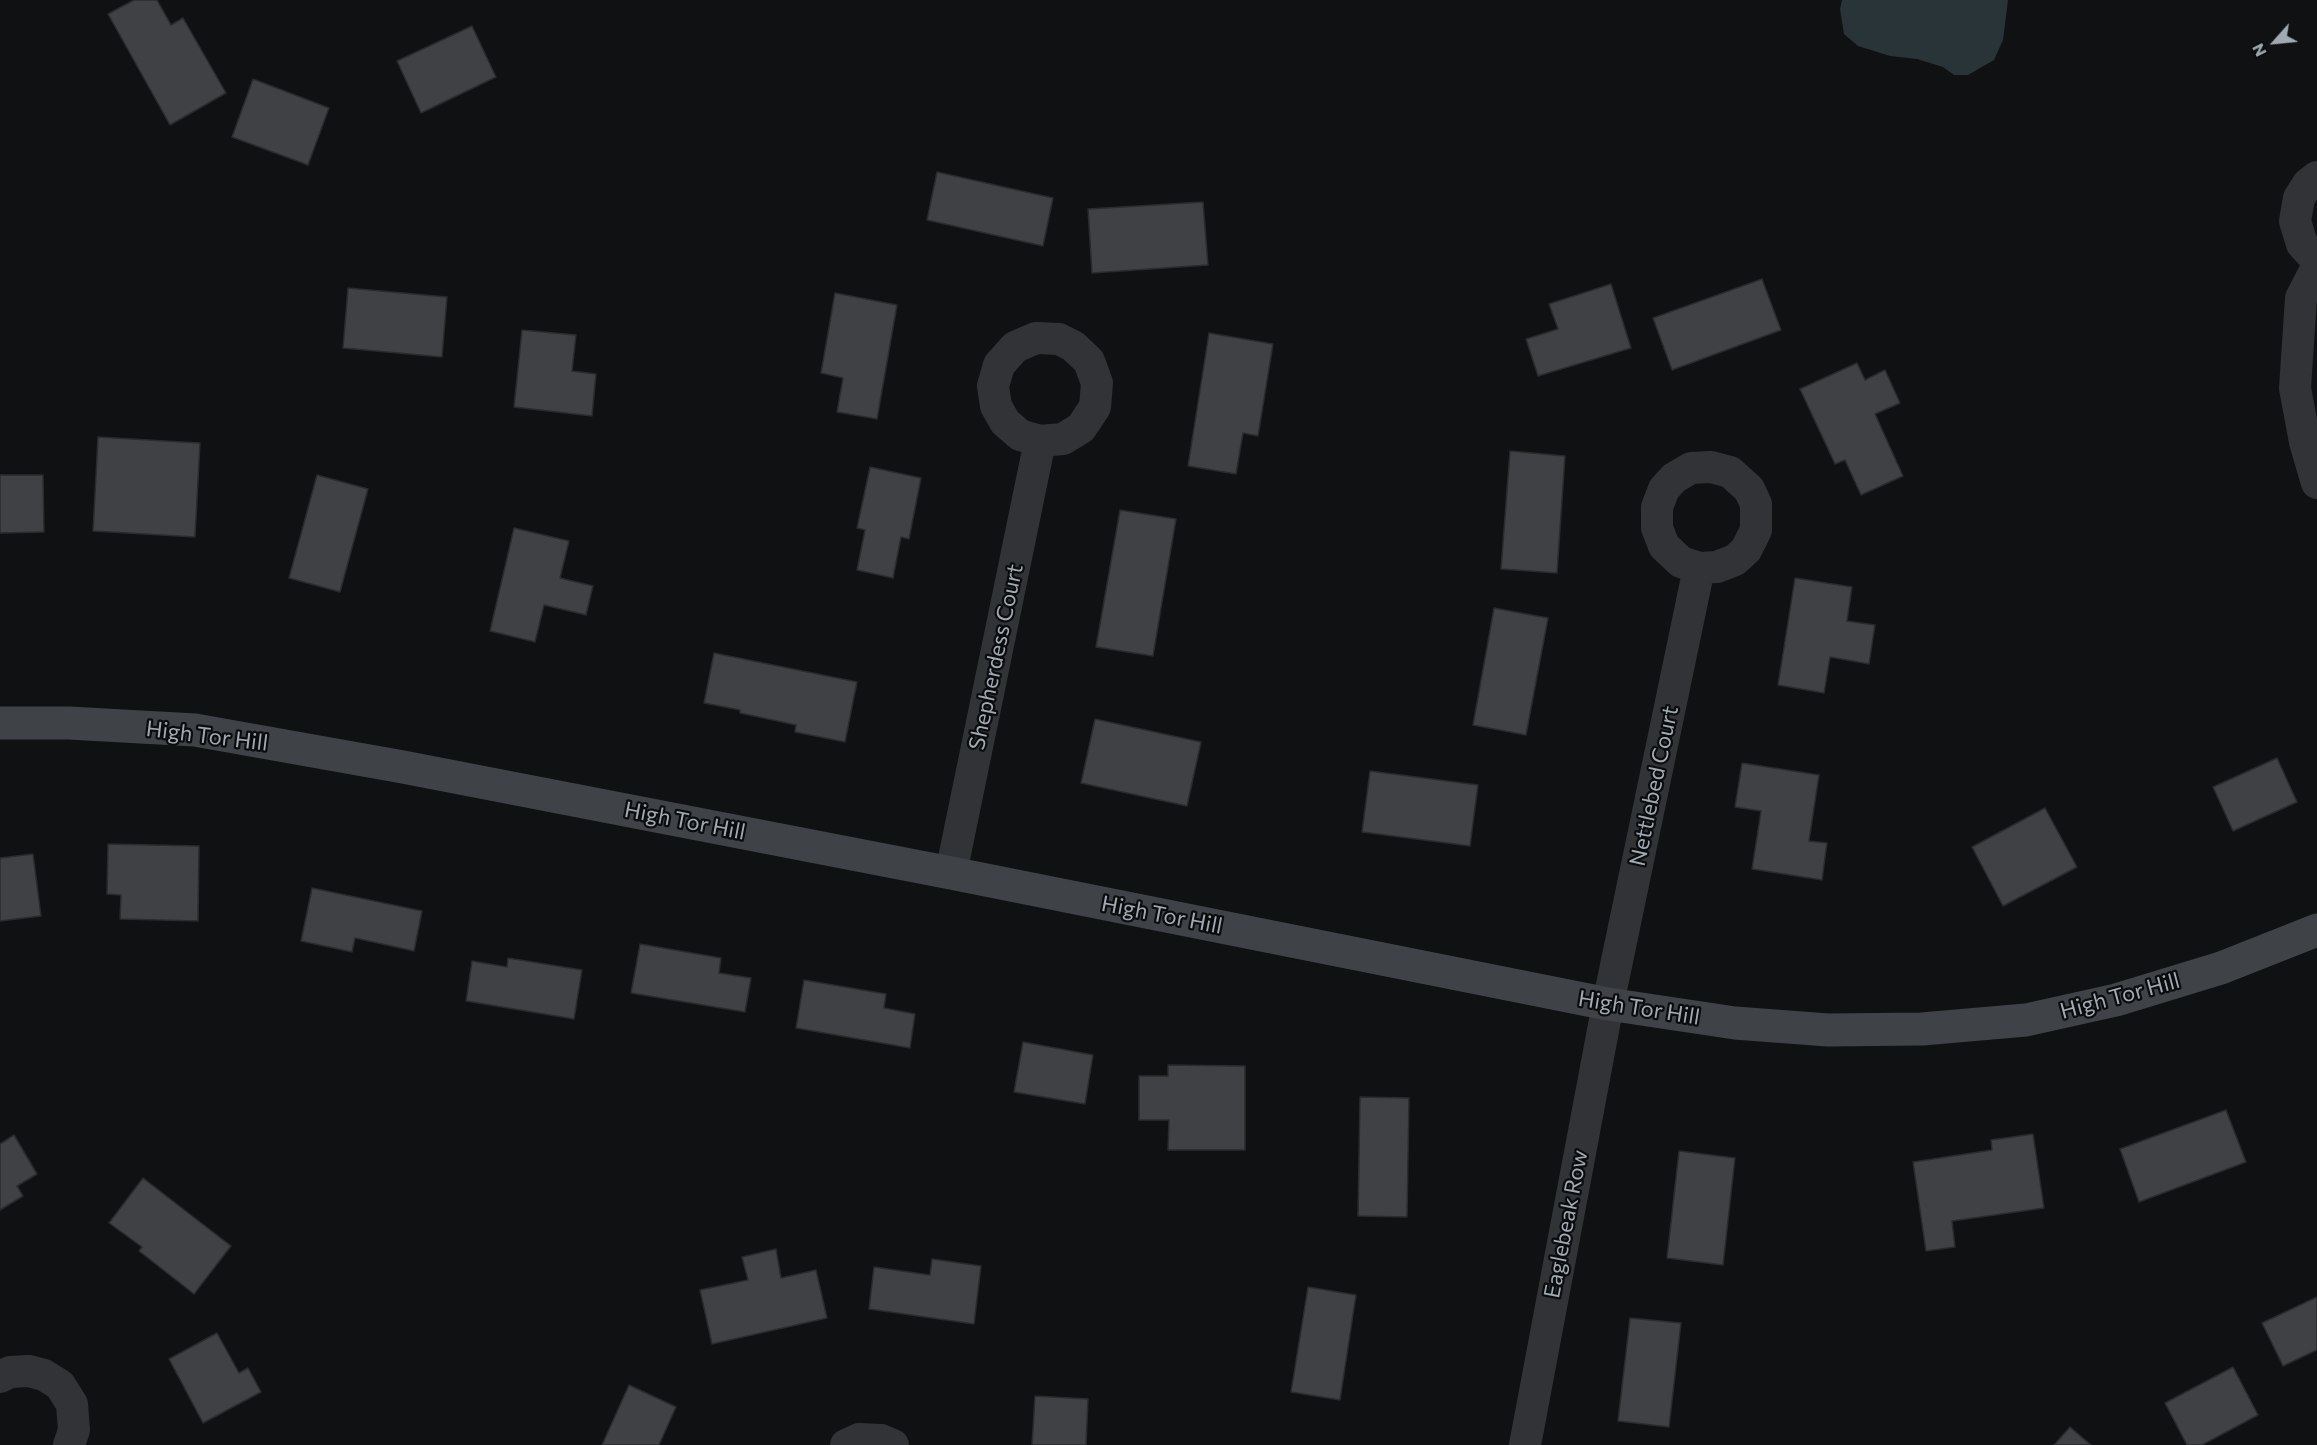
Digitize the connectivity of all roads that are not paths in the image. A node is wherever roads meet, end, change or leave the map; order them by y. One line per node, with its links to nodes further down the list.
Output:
1 (2317, 177): 2 (street)
2 (2317, 260)
3 (2317, 267): 5 (street)
4 (1040, 441): 8 (street, Shepherdess Court)
5 (2317, 483)
6 (1699, 568): 10 (street, Nettlebed Court)
7 (0, 723): 8 (street, High Tor Hill)
8 (951, 873): 10 (street, High Tor Hill)
9 (2317, 930): 10 (street, High Tor Hill)
10 (1608, 1004): 15 (street, Eaglebeak Row)
11 (0, 1377): 12 (street)
12 (69, 1445)
13 (846, 1445): 14 (street)
14 (893, 1445)
15 (1525, 1445)

